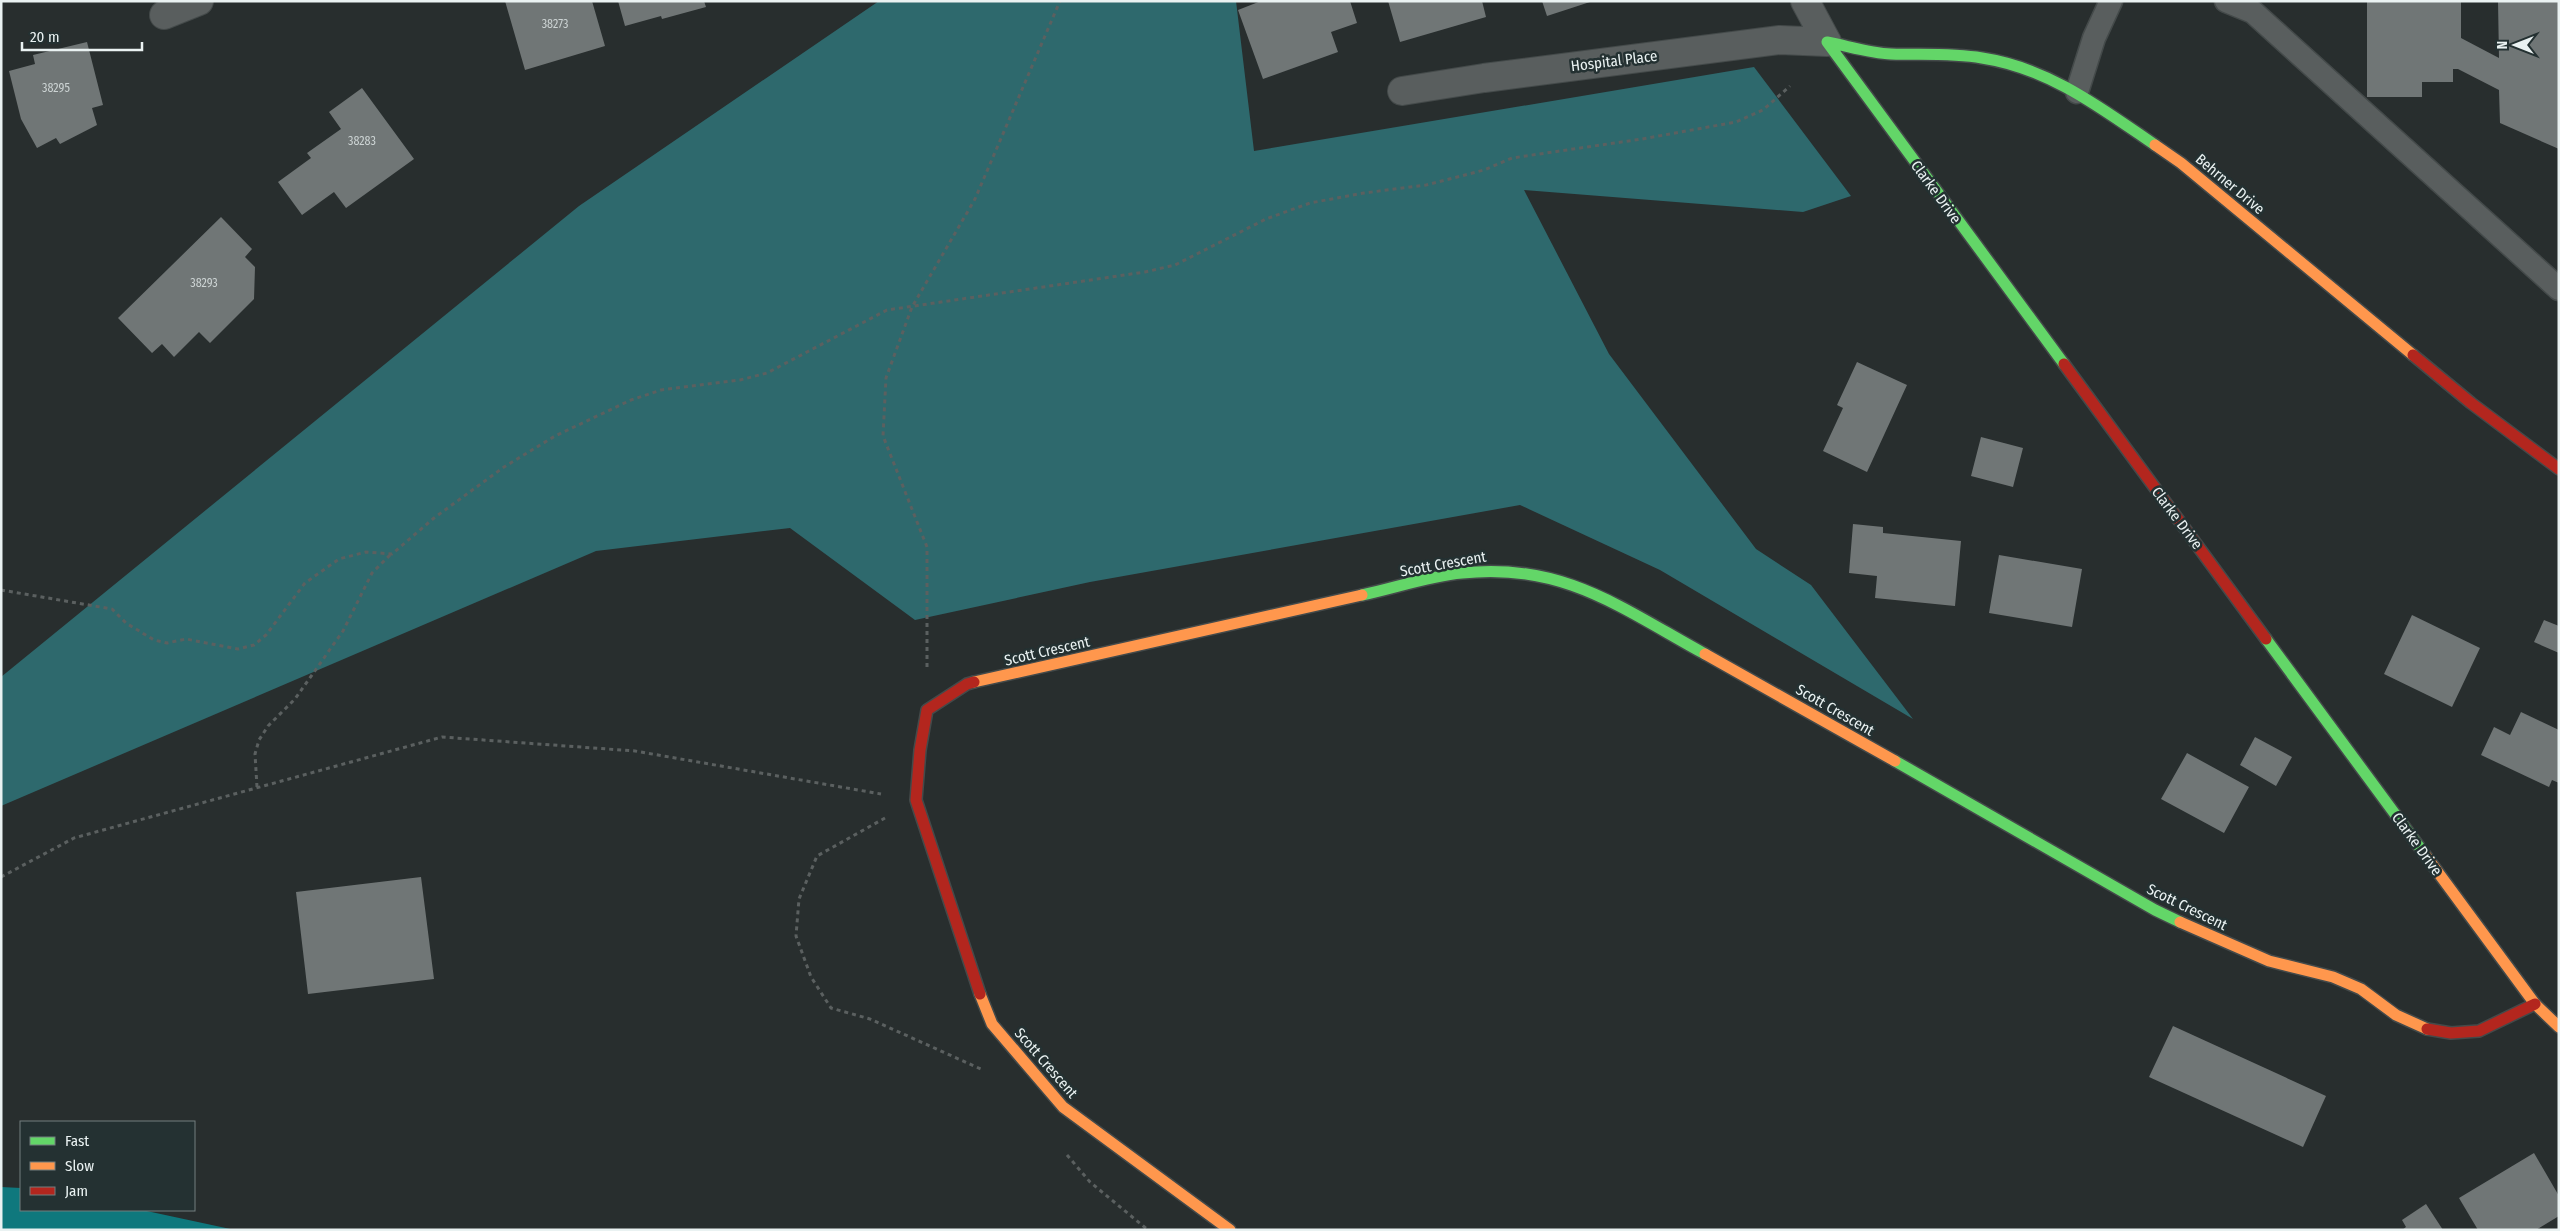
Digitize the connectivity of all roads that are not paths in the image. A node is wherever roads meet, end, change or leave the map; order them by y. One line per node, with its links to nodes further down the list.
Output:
1 (199, 1): 5 (street)
2 (1805, 1): 6 (street, Clarke Drive)
3 (2111, 1): 8 (lane)
4 (2226, 1): 9 (lane)
5 (164, 15)
6 (1826, 42): 7 (street, Hospital Place); 8 (street, Behrner Drive); 13 (street, Clarke Drive)
7 (1402, 91)
8 (2077, 92): 12 (street, Behrner Drive)
9 (2528, 260): 10 (lane); 11 (lane)
10 (2559, 270)
11 (2559, 289)
12 (2559, 469)
13 (2535, 1004): 14 (street, Clarke Drive); 15 (street, Scott Crescent)
14 (2559, 1027)
15 (1230, 1230)

